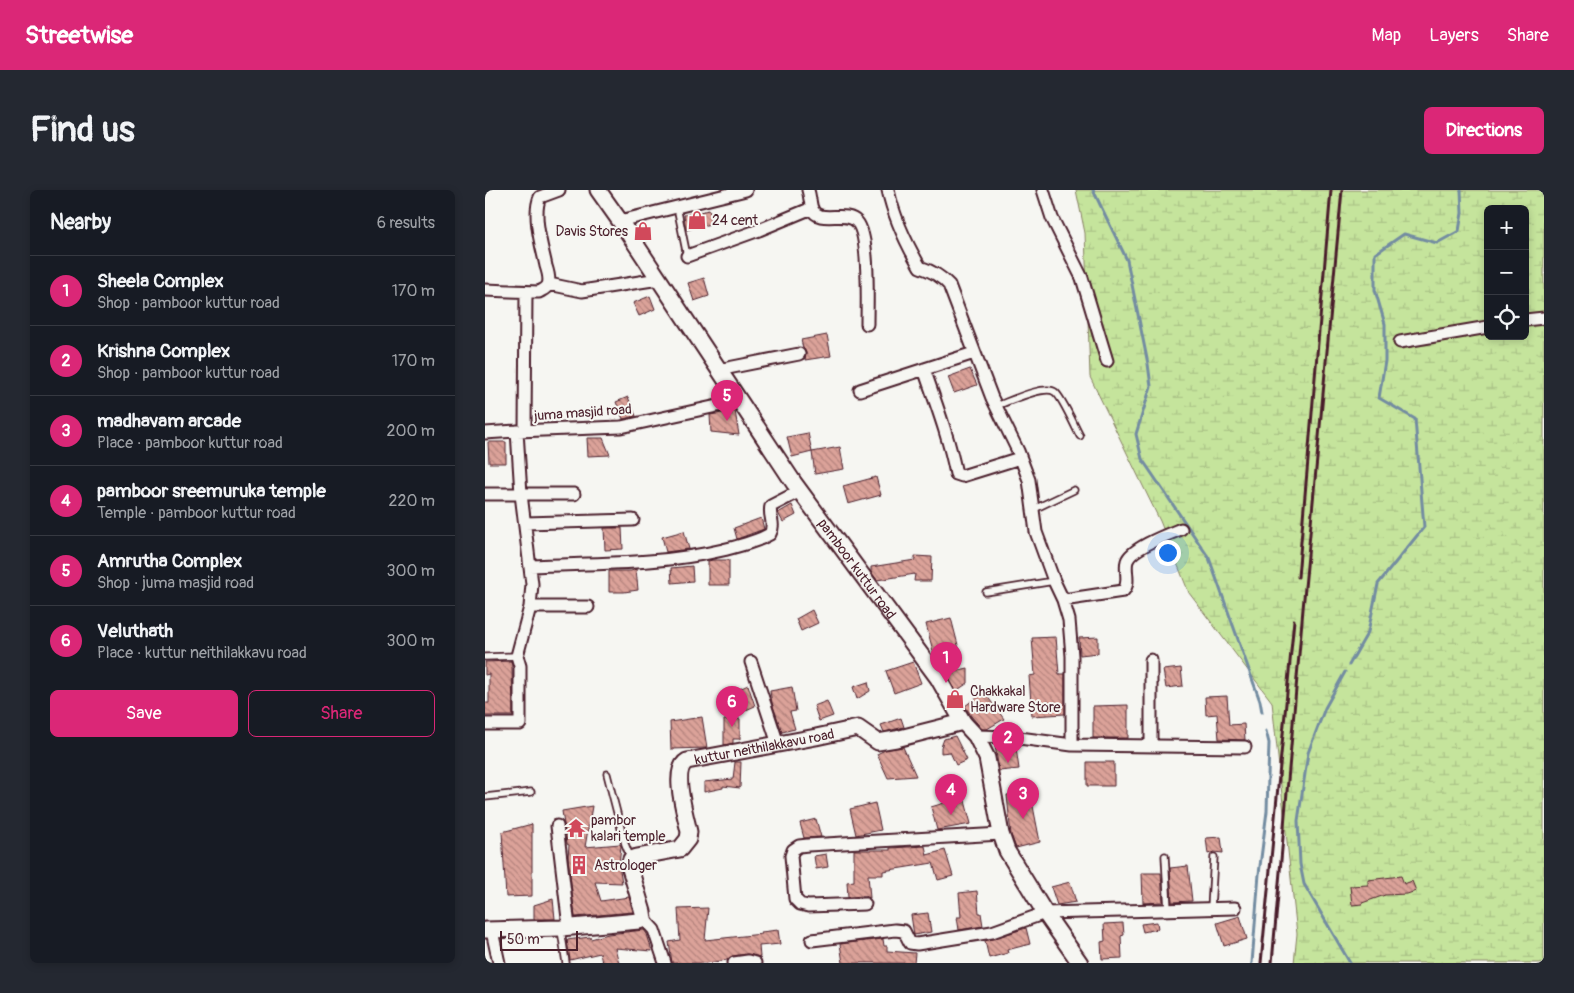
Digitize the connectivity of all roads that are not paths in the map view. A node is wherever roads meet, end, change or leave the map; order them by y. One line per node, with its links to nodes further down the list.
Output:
1 (559, 190): 12 (street)
2 (598, 190): 9 (main road, pamboor kuttur road)
3 (746, 190): 7 (street)
4 (809, 190): 8 (street)
5 (888, 190): 20 (street)
6 (1043, 190): 22 (street)
7 (677, 208): 9 (street); 10 (lane)
8 (812, 208): 10 (street); 17 (street)
9 (620, 221): 11 (main road, pamboor kuttur road)
10 (687, 256)
11 (659, 280): 12 (street); 24 (main road, pamboor kuttur road)
12 (549, 284): 14 (street)
13 (485, 290): 14 (street)
14 (526, 292): 28 (street)
15 (1544, 318): 16 (street)
16 (1529, 320)
17 (867, 324)
18 (1484, 328): 19 (street)
19 (1400, 342)
20 (974, 353): 23 (street); 27 (street)
21 (799, 354): 24 (street)
22 (1107, 361)
23 (924, 369): 25 (street); 31 (street)
24 (718, 370): 26 (main road, pamboor kuttur road)
25 (860, 390)
26 (740, 401): 28 (street, juma masjid road); 33 (main road, pamboor kuttur road)
27 (996, 406): 30 (lane); 31 (street)
28 (521, 430): 29 (street, juma masjid road); 35 (street)
29 (485, 433)
30 (1080, 436)
31 (1020, 458): 37 (street)
32 (1074, 490): 37 (lane)
33 (800, 491): 41 (street); 51 (main road, pamboor kuttur road)
34 (485, 494): 35 (street)
35 (521, 494): 36 (street); 39 (street)
36 (574, 494)
37 (1032, 510): 42 (street)
38 (633, 520): 39 (street)
39 (525, 523): 41 (street)
40 (1181, 529): 44 (street)
41 (530, 566): 45 (street)
42 (1054, 581): 43 (lane); 44 (street)
43 (985, 592)
44 (1063, 600): 55 (street)
45 (530, 607): 46 (street); 47 (street)
46 (588, 607)
47 (517, 656): 48 (lane); 52 (street)
48 (485, 657)
49 (1151, 660): 56 (street)
50 (751, 662): 54 (street)
51 (963, 722): 53 (main road, pamboor kuttur road); 54 (main road, kuttur neithilakkavu road)
52 (485, 724)
53 (976, 736): 55 (street); 62 (main road, pamboor kuttur road)
54 (777, 744): 65 (main road, kuttur neithilakkavu road)
55 (1072, 745): 56 (street)
56 (1151, 745): 57 (street)
57 (1245, 747)
58 (607, 774): 65 (lane)
59 (531, 792): 60 (lane)
60 (485, 797)
61 (557, 826): 72 (street)
62 (1001, 834): 66 (street); 70 (main road, pamboor kuttur road)
63 (1165, 856): 69 (lane)
64 (1214, 857): 67 (lane)
65 (631, 859): 71 (main road)
66 (865, 904)
67 (1211, 908): 68 (street); 69 (street)
68 (1235, 908)
69 (1168, 910): 70 (street)
70 (1045, 913): 74 (street); 80 (main road, pamboor kuttur road)
71 (644, 919): 72 (main road); 77 (street)
72 (565, 928): 73 (main road); 76 (lane)
73 (489, 931): 75 (street)
74 (812, 940)
75 (499, 963)
76 (566, 963)
77 (665, 963)
78 (734, 963): 79 (street)
79 (755, 963)
80 (1080, 963)

